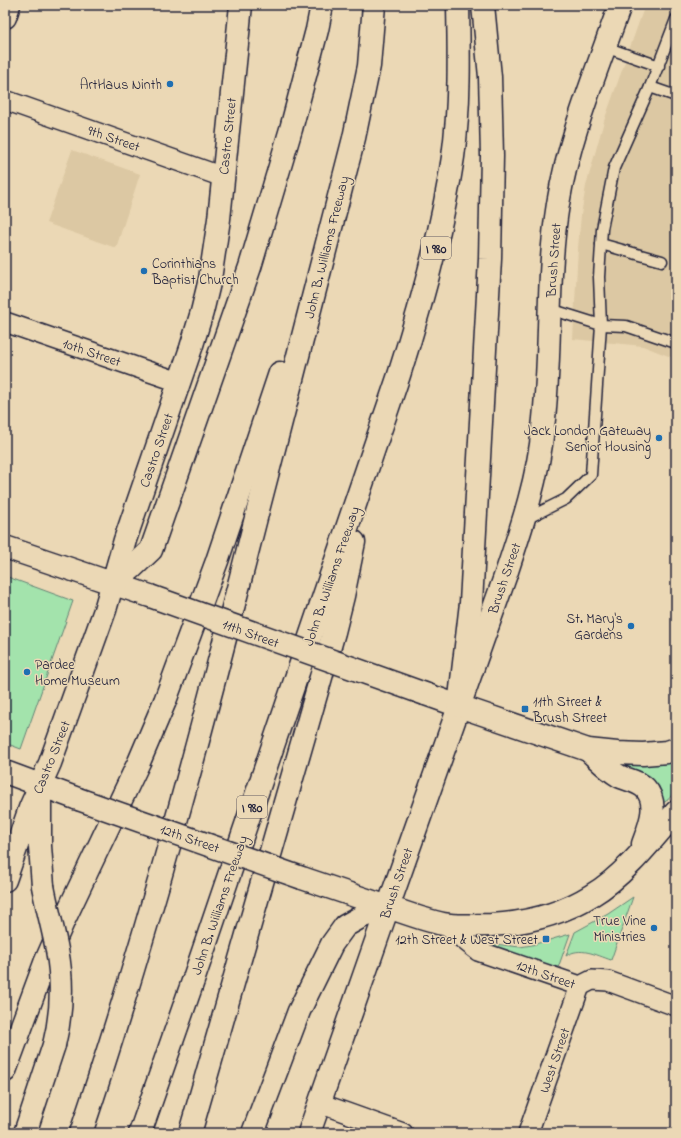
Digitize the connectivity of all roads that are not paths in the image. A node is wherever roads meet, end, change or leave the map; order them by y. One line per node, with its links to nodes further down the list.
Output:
1 (9, 5): 8 (main road)
2 (241, 5): 15 (main road, Castro Street)
3 (322, 5): 27 (main road)
4 (374, 5): 18 (main road, John B. Williams Freeway)
5 (458, 5): 24 (main road, John B. Williams Freeway / I 980)
6 (483, 5): 28 (main road)
7 (620, 5): 10 (main road, Brush Street)
8 (5, 17)
9 (676, 19): 11 (lane)
10 (605, 47): 11 (lane); 19 (main road, Brush Street)
11 (659, 66): 12 (lane)
12 (650, 87): 13 (lane); 16 (lane)
13 (676, 96)
14 (5, 100): 15 (street, 9th Street)
15 (223, 177): 23 (main road, Castro Street)
16 (601, 244): 17 (lane); 21 (lane)
17 (662, 261)
18 (316, 285): 40 (main road); 43 (main road, John B. Williams Freeway)
19 (550, 309): 21 (lane); 25 (main road, Brush Street)
20 (5, 322): 23 (street, 10th Street)
21 (601, 325): 22 (lane); 25 (lane)
22 (676, 343)
23 (179, 382): 27 (main road, Castro Street)
24 (363, 481): 44 (main road, John B. Williams Freeway / I 980); 45 (main road)
25 (524, 520): 28 (main road, Brush Street)
26 (5, 547): 27 (main road, 11th Street)
27 (113, 584): 28 (main road, 11th Street, bridge); 32 (main road, Castro Street)
28 (460, 706): 30 (main road, 11th Street); 36 (main road, Brush Street)
29 (676, 749): 30 (main road)
30 (588, 750): 34 (main road)
31 (5, 772): 32 (main road, 12th Street)
32 (40, 785): 35 (main road, Castro Street); 36 (main road, 12th Street, bridge); 42 (main road, bridge)
33 (676, 812): 34 (main road)
34 (640, 852): 37 (main road, 12th Street)
35 (5, 880)
36 (388, 907): 37 (main road, 12th Street); 41 (main road, Brush Street); 46 (main road)
37 (444, 924): 38 (street, 12th Street)
38 (580, 986): 39 (street, 12th Street); 49 (street, West Street)
39 (676, 1006)
40 (5, 1070)
41 (319, 1104): 47 (main road, Brush Street); 48 (street)
42 (25, 1133)
43 (82, 1133)
44 (140, 1133)
45 (190, 1133)
46 (253, 1133)
47 (309, 1133)
48 (403, 1133)
49 (528, 1133)

